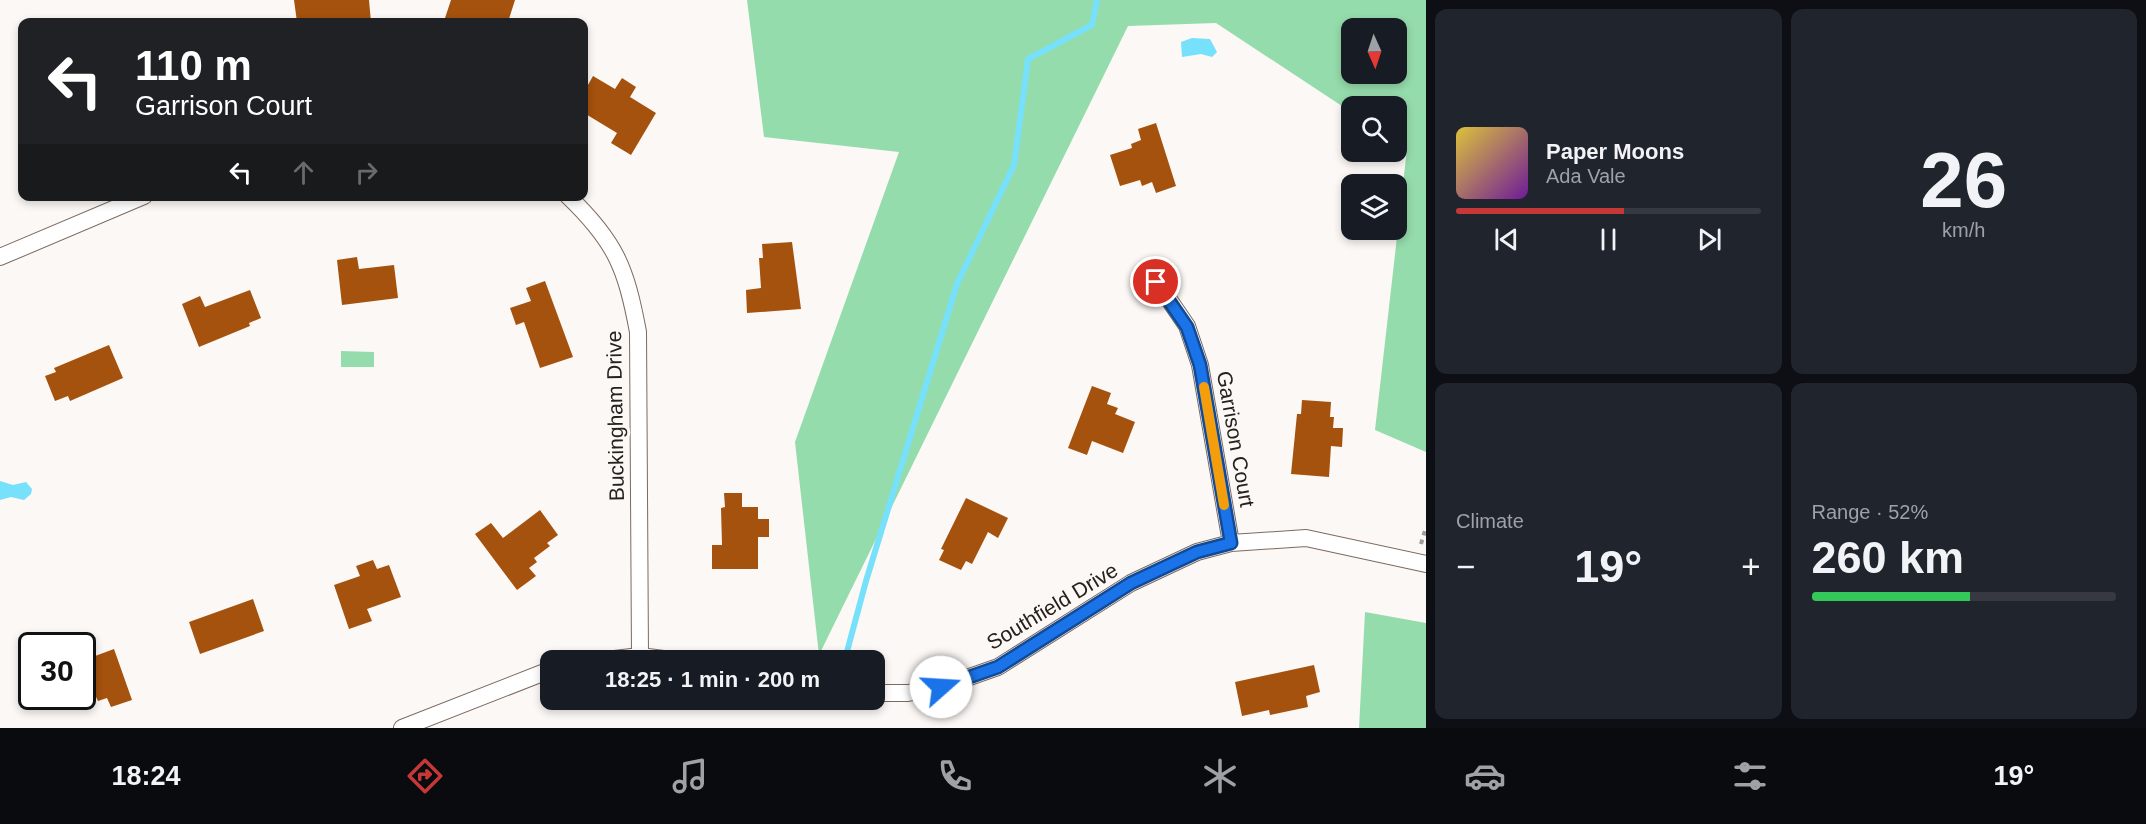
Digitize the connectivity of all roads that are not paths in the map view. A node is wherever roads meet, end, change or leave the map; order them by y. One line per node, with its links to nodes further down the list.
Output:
1 (132, 201): 3 (street)
2 (573, 201): 7 (street, Buckingham Drive)
3 (0, 257)
4 (1156, 282): 5 (street, Garrison Court)
5 (1231, 543): 6 (street, Southfield Drive); 9 (street, Southfield Drive)
6 (1426, 564)
7 (640, 650)
8 (540, 674): 10 (street)
9 (885, 693)
10 (402, 728)

